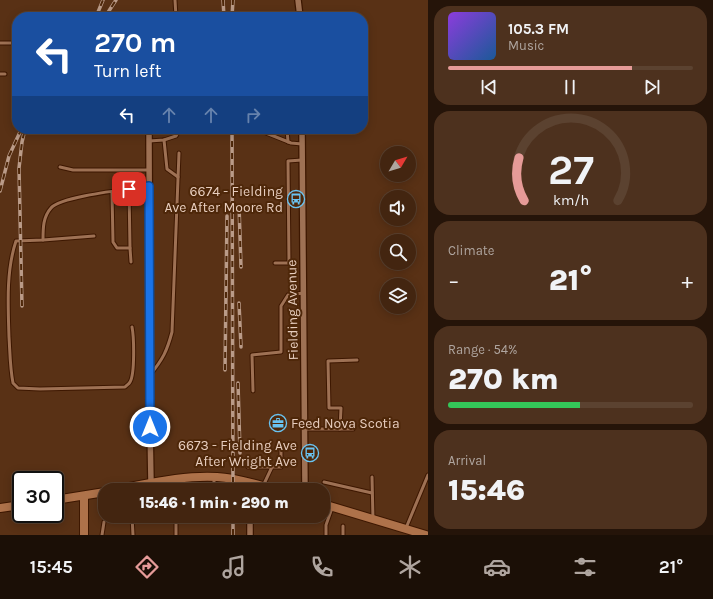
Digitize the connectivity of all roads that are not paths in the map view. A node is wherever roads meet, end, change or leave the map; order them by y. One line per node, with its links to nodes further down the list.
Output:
1 (175, 0): 3 (lane)
2 (298, 0): 4 (street)
3 (176, 12)
4 (299, 12)
5 (12, 43): 6 (lane)
6 (0, 44)
7 (0, 74): 8 (lane)
8 (5, 74)
9 (149, 134): 15 (street)
10 (177, 134): 14 (lane)
11 (287, 134): 16 (lane)
12 (302, 134): 17 (street, Fielding Avenue)
13 (270, 135): 16 (lane)
14 (164, 140): 15 (lane); 22 (lane)
15 (149, 141): 21 (street)
16 (288, 142): 17 (lane)
17 (302, 144): 19 (street, Fielding Avenue)
18 (179, 153): 22 (lane)
19 (302, 160): 30 (lane); 31 (street, Fielding Avenue)
20 (60, 167): 21 (lane)
21 (149, 170): 23 (street)
22 (178, 176): 34 (lane)
23 (149, 186): 24 (lane); 34 (street)
24 (129, 189): 25 (lane); 28 (lane)
25 (112, 192): 27 (lane); 28 (lane)
26 (94, 236): 27 (lane)
27 (43, 240): 32 (lane)
28 (130, 248): 29 (lane)
29 (131, 262)
30 (275, 263)
31 (304, 294): 35 (lane); 36 (street, Fielding Avenue)
32 (132, 327)
33 (357, 360): 37 (lane)
34 (150, 376): 46 (street)
35 (253, 391)
36 (305, 429): 37 (lane); 50 (street, Fielding Avenue)
37 (340, 429): 38 (lane)
38 (353, 429)
39 (281, 449): 41 (lane)
40 (248, 467): 41 (lane)
41 (272, 467): 49 (lane)
42 (428, 475): 64 (lane)
43 (214, 477): 46 (main road); 47 (lane); 48 (main road)
44 (372, 477): 52 (lane)
45 (324, 482): 52 (lane)
46 (151, 483)
47 (214, 483)
48 (243, 483)
49 (264, 483)
50 (305, 483)
51 (98, 493): 53 (main road)
52 (372, 493): 58 (lane)
53 (84, 496): 54 (main road); 65 (main road)
54 (64, 499)
55 (12, 506): 57 (main road)
56 (332, 507): 58 (main road); 70 (lane)
57 (0, 508)
58 (373, 518): 64 (main road)
59 (104, 523): 66 (lane)
60 (132, 523): 67 (lane)
61 (176, 523): 68 (lane)
62 (250, 523): 69 (street)
63 (343, 526): 71 (lane)
64 (406, 528): 72 (main road)
65 (84, 535)
66 (102, 535)
67 (133, 535)
68 (176, 535)
69 (250, 535)
70 (326, 535)
71 (343, 535)
72 (426, 535)

